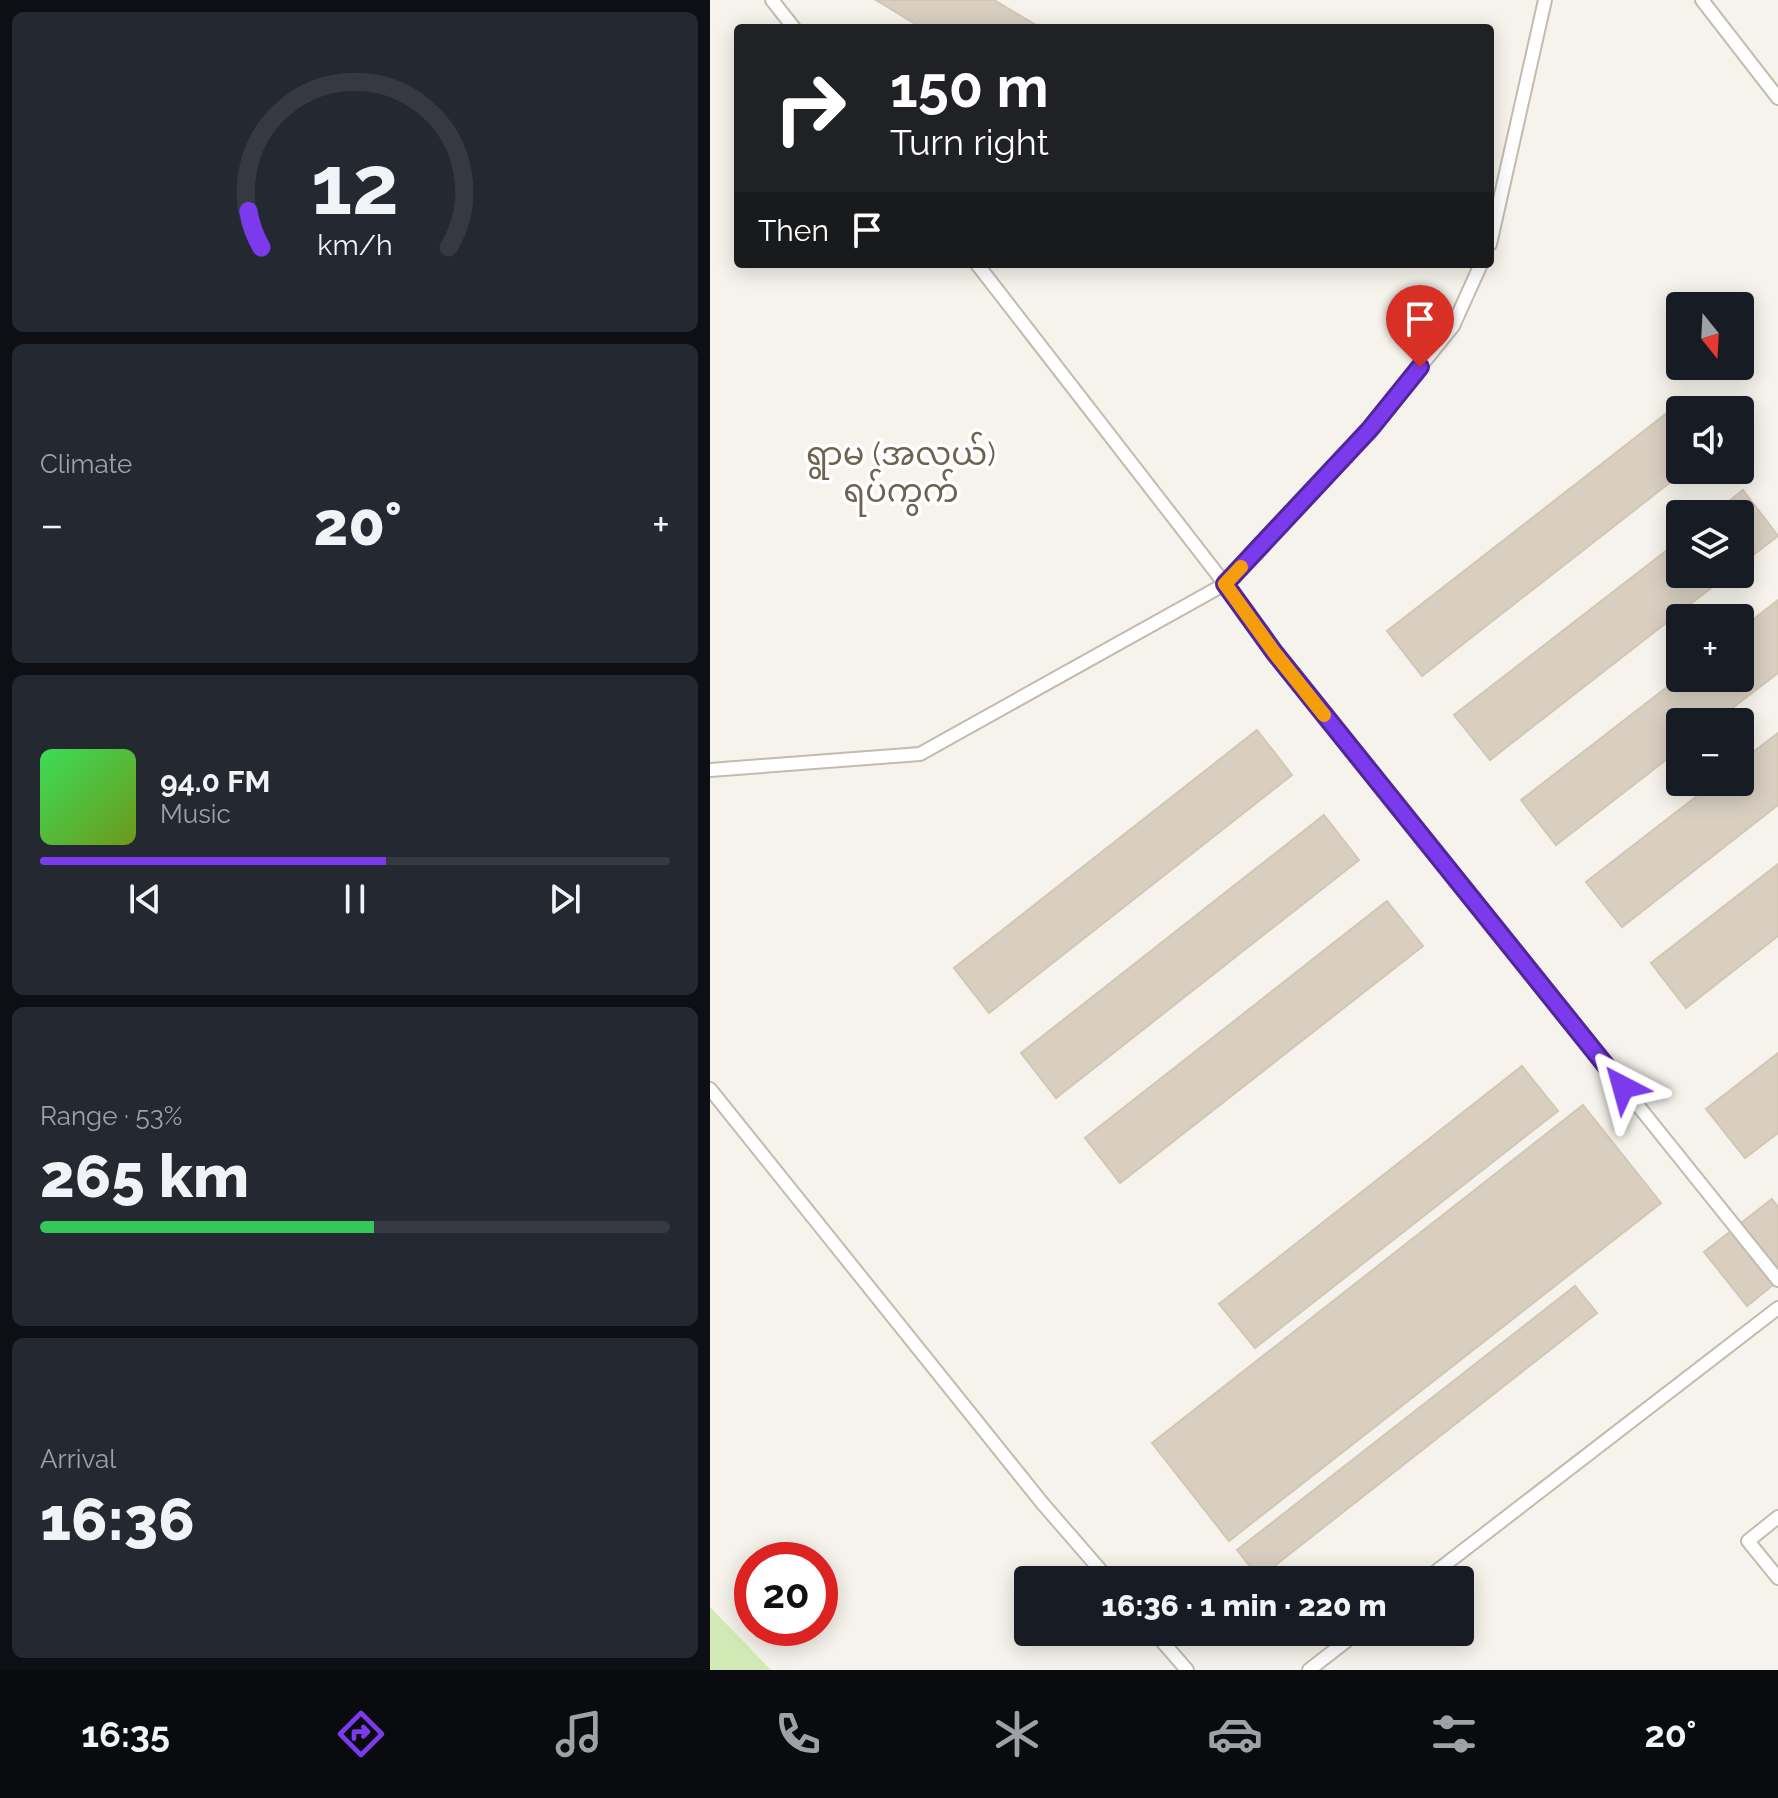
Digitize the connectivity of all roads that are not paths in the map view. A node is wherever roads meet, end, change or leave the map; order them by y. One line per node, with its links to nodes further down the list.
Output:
1 (772, 0): 4 (lane)
2 (1545, 0): 6 (lane)
3 (1702, 0): 5 (lane)
4 (791, 24)
5 (1778, 98)
6 (1494, 226)
7 (980, 268): 9 (lane)
8 (1479, 268): 9 (lane)
9 (1225, 584): 10 (lane); 12 (lane)
10 (710, 770)
11 (710, 1089): 15 (lane)
12 (1778, 1280)
13 (1778, 1308): 16 (lane)
14 (1778, 1517): 17 (lane)
15 (1097, 1566)
16 (1443, 1566)
17 (1778, 1578)
18 (1166, 1646): 20 (lane)
19 (1340, 1646): 21 (lane)
20 (1187, 1670)
21 (1309, 1670)

